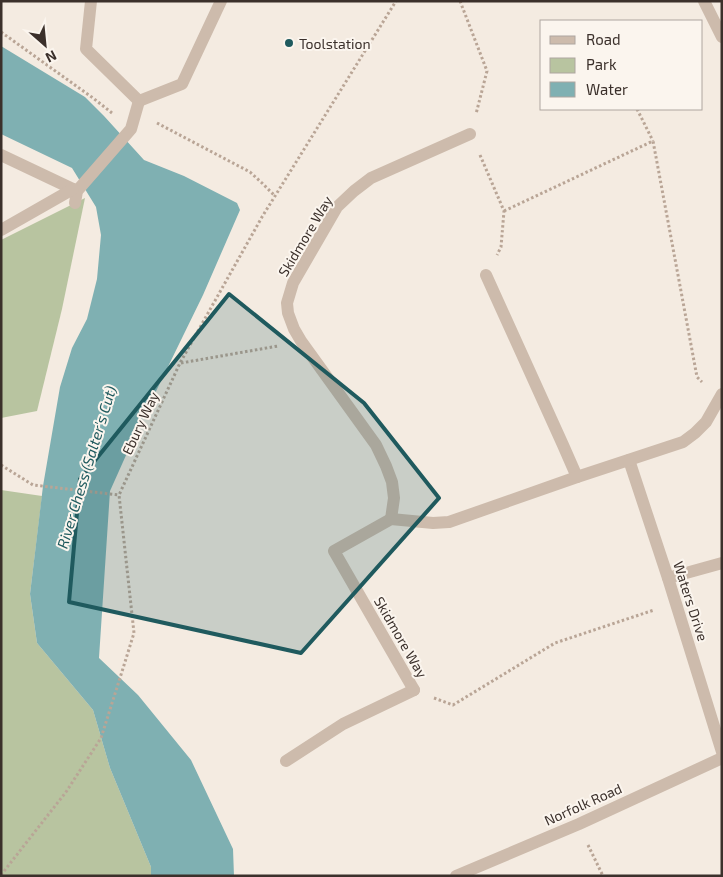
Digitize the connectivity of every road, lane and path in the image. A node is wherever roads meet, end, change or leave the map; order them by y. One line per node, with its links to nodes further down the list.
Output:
1 (91, 1): 7 (street)
2 (221, 1): 7 (street)
3 (396, 1): 14 (path, Ebury Way)
4 (704, 1): 6 (street)
5 (1, 32): 9 (path)
6 (722, 37)
7 (139, 101): 9 (street)
8 (638, 110): 11 (path)
9 (131, 129): 13 (street); 14 (path)
10 (470, 134): 18 (street, Skidmore Way)
11 (653, 141): 15 (path); 20 (path)
12 (1, 155): 13 (street)
13 (75, 194): 16 (street)
14 (275, 196): 19 (path, Ebury Way)
15 (504, 211)
16 (1, 230)
17 (486, 275): 23 (street)
18 (301, 341): 19 (path); 25 (street, Skidmore Way)
19 (180, 363): 24 (path, Ebury Way)
20 (720, 397): 21 (street)
21 (629, 460): 23 (street); 27 (street, Waters Drive)
22 (1, 465): 24 (path)
23 (577, 477): 25 (street)
24 (119, 496): 34 (path)
25 (391, 519): 29 (street, Skidmore Way)
26 (722, 563): 27 (street)
27 (668, 578): 28 (street, Waters Drive)
28 (676, 603): 29 (path); 30 (street, Waters Drive)
29 (414, 690): 32 (street)
30 (722, 752)
31 (722, 758): 33 (street, Norfolk Road)
32 (286, 761)
33 (579, 824): 35 (street, Norfolk Road); 36 (path)
34 (1, 875)
35 (456, 876)
36 (603, 876)

